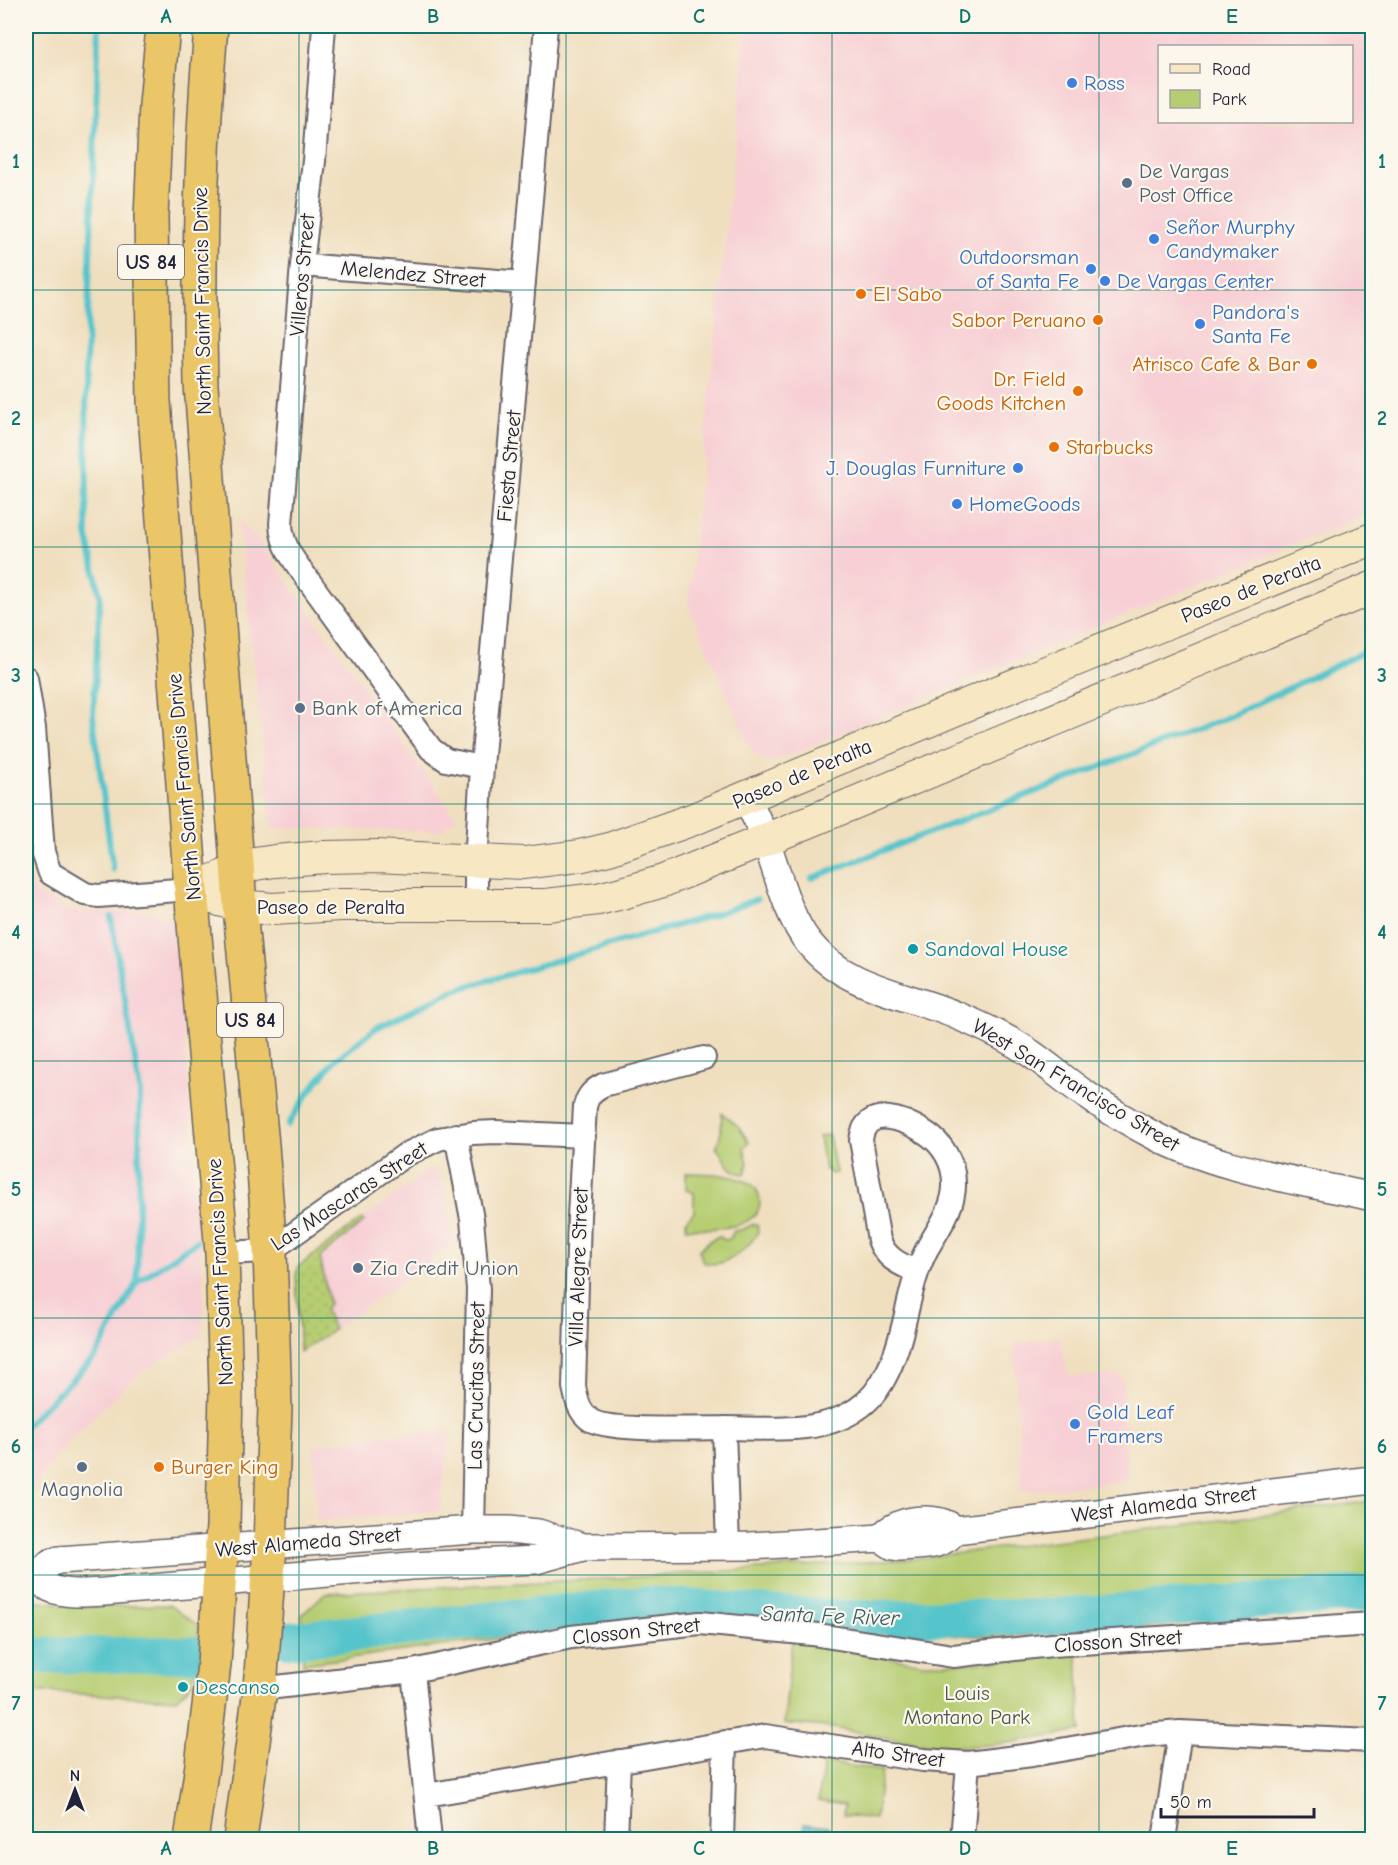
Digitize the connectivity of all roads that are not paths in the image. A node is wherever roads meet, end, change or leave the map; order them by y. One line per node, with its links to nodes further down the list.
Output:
1 (163, 26): 15 (highway, North Saint Francis Drive / US 84)
2 (211, 26): 14 (highway, North Saint Francis Drive / US 84)
3 (324, 26): 5 (street, Villeros Street)
4 (546, 26): 6 (street, Fiesta Street)
5 (302, 265): 6 (street, Melendez Street); 10 (street, Villeros Street)
6 (524, 283): 10 (street, Fiesta Street)
7 (1372, 539): 11 (main road, Paseo de Peralta)
8 (1372, 588): 12 (main road, Paseo de Peralta)
9 (26, 678): 15 (street)
10 (482, 767): 13 (street, Fiesta Street)
11 (747, 798): 12 (street, West San Francisco Street); 13 (main road, Paseo de Peralta)
12 (765, 840): 17 (main road, Paseo de Peralta); 21 (street, West San Francisco Street)
13 (476, 862): 14 (main road, Paseo de Peralta); 17 (street, Fiesta Street)
14 (238, 872): 15 (main road, Paseo de Peralta); 16 (highway, North Saint Francis Drive / US 84)
15 (178, 890): 16 (main road, Paseo de Peralta); 23 (highway, North Saint Francis Drive / US 84)
16 (240, 906): 17 (main road, Paseo de Peralta); 22 (highway, North Saint Francis Drive / US 84)
17 (476, 907)
18 (704, 1058): 20 (street, Villa Alegre Street)
19 (456, 1135): 20 (street, Las Mascaras Street); 22 (street, Las Mascaras Street); 27 (street, Las Crucitas Street)
20 (584, 1136): 25 (street, Villa Alegre Street)
21 (1372, 1197)
22 (270, 1251): 23 (street, Las Mascaras Street); 28 (highway, North Saint Francis Drive / US 84)
23 (222, 1253): 31 (highway, North Saint Francis Drive / US 84)
24 (917, 1272): 24 (street, Villa Alegre Street); 25 (street, Villa Alegre Street)
25 (724, 1428): 30 (street)
26 (1372, 1480): 30 (street, West Alameda Street)
27 (473, 1530): 28 (street, West Alameda Street); 29 (street, West Alameda Street)
28 (270, 1546): 31 (street, West Alameda Street); 33 (highway, US 84)
29 (584, 1547): 30 (street, West Alameda Street); 33 (street, West Alameda Street)
30 (728, 1547)
31 (222, 1549): 32 (street, West Alameda Street); 34 (highway, US 84)
32 (31, 1576): 34 (street, West Alameda Street)
33 (268, 1579): 34 (street, West Alameda Street); 37 (highway, US 84)
34 (221, 1582): 44 (highway, US 84)
35 (1372, 1624): 36 (street, Closson Street)
36 (413, 1671): 37 (street, Closson Street); 43 (street)
37 (260, 1689): 45 (highway, US 84)
38 (1180, 1732): 39 (street, Alto Street); 42 (street, Alto Street); 50 (street)
39 (1372, 1741)
40 (725, 1742): 41 (street, Alto Street); 42 (street, Alto Street); 48 (street)
41 (618, 1761): 43 (street, Alto Street); 47 (street)
42 (968, 1763): 49 (street)
43 (427, 1795): 46 (street)
44 (191, 1839)
45 (240, 1839)
46 (430, 1839)
47 (616, 1839)
48 (722, 1839)
49 (962, 1839)
50 (1164, 1839)

